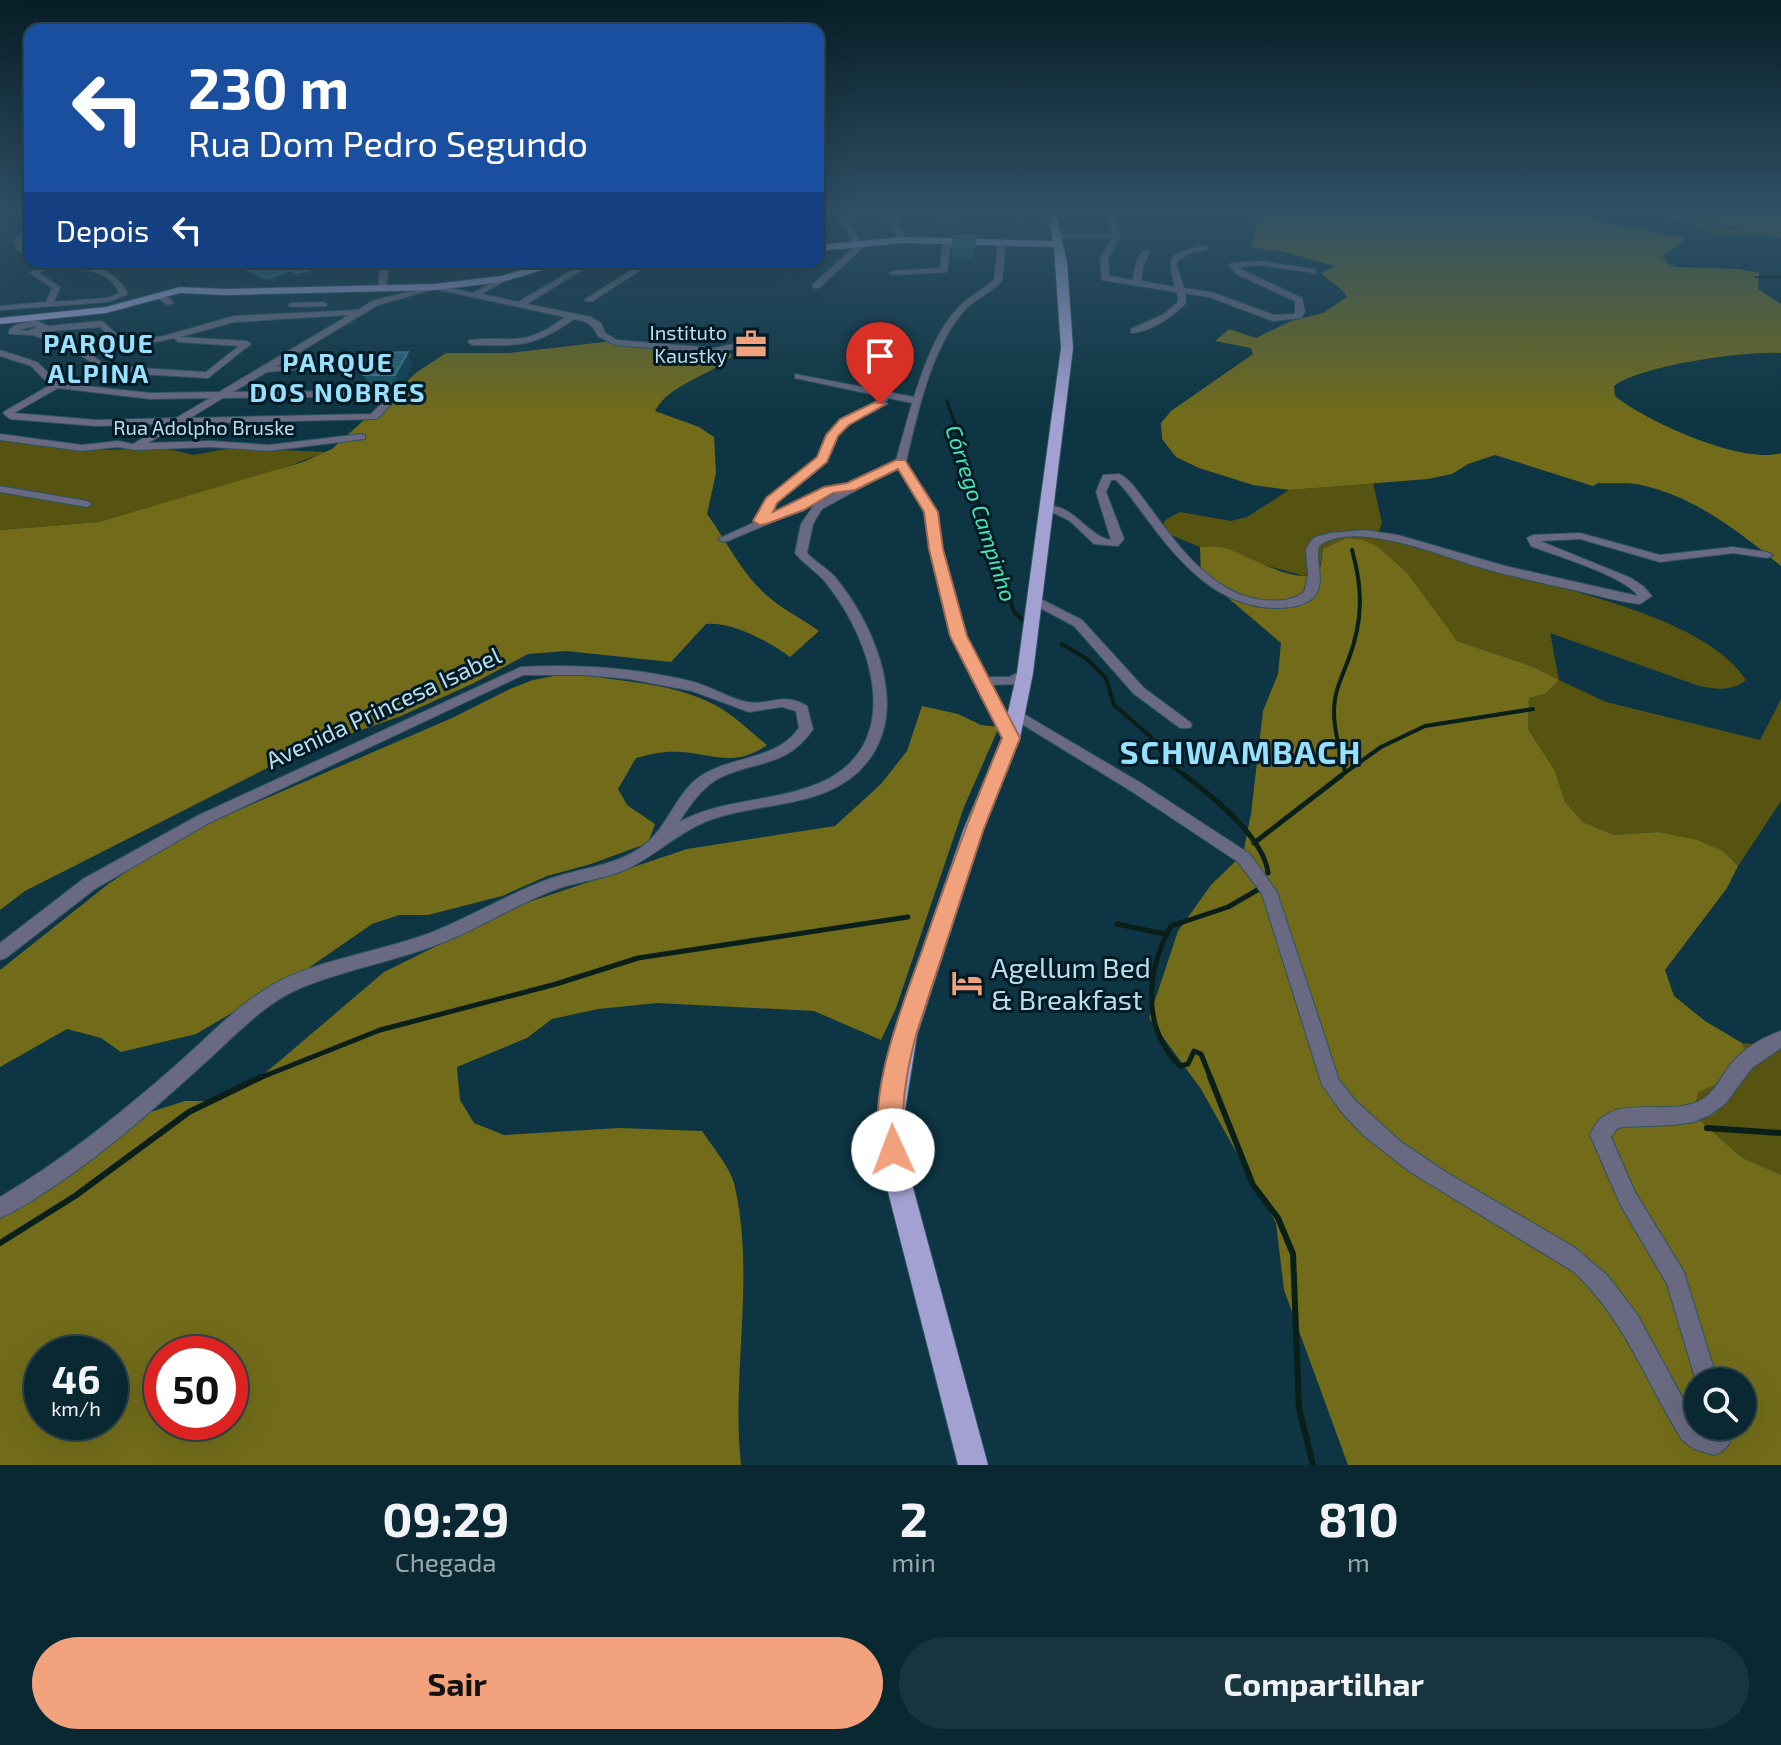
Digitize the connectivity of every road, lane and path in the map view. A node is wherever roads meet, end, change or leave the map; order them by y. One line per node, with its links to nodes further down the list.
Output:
1 (44, 279): 25 (street)
2 (114, 279): 25 (street)
3 (383, 279): 18 (street)
4 (499, 279): 17 (main road)
5 (502, 279): 21 (street)
6 (562, 279): 27 (street)
7 (621, 279): 22 (street)
8 (823, 279): 16 (street)
9 (998, 279): 47 (street)
10 (1063, 279): 56 (main road)
11 (1109, 279): 15 (street)
12 (1138, 279): 15 (street)
13 (1176, 279): 19 (street)
14 (1257, 279): 19 (street)
15 (1137, 284): 19 (street)
16 (816, 286)
17 (435, 287): 18 (main road); 21 (street); 24 (street)
18 (382, 289): 20 (main road)
19 (1180, 290): 34 (street)
20 (159, 295): 23 (street); 32 (main road)
21 (473, 296): 27 (street)
22 (588, 300)
23 (170, 303)
24 (375, 303): 26 (street); 29 (street)
25 (49, 304): 28 (street)
26 (292, 305)
27 (519, 305): 30 (street)
28 (0, 308)
29 (359, 312): 33 (street); 42 (street)
30 (572, 316): 38 (street); 39 (street)
31 (0, 321): 32 (main road)
32 (40, 325): 35 (street); 36 (street); 37 (street)
33 (198, 329): 36 (street); 37 (street)
34 (1134, 331)
35 (0, 332)
36 (165, 338): 37 (street)
37 (190, 339)
38 (472, 342)
39 (742, 345)
40 (0, 353): 44 (street)
41 (407, 357): 42 (street)
42 (265, 370): 46 (street)
43 (798, 376): 45 (street)
44 (56, 385): 46 (street); 48 (street)
45 (885, 393): 47 (street); 57 (street)
46 (223, 396): 48 (street); 48 (street)
47 (918, 401): 52 (street)
48 (180, 420): 51 (street)
49 (0, 437): 51 (street, Rua Adolpho Bruske)
50 (361, 437): 51 (street, Rua Adolpho Bruske)
51 (135, 447)
52 (901, 462): 53 (street, Avenida Princesa Isabel); 62 (street)
53 (850, 487): 57 (street); 65 (street, Avenida Princesa Isabel)
54 (0, 489): 55 (street)
55 (87, 504)
56 (1047, 507): 59 (street); 60 (main road)
57 (760, 521): 58 (street)
58 (724, 539)
59 (1767, 555)
60 (1035, 600): 61 (main road); 63 (street)
61 (1025, 673): 62 (street); 64 (main road)
62 (980, 681): 64 (street)
63 (1185, 725)
64 (1014, 727): 70 (street); 71 (main road)
65 (657, 842): 66 (street, Avenida Princesa Isabel); 68 (street, Avenida Princesa Isabel)
66 (0, 953)
67 (1781, 1039): 69 (street)
68 (0, 1208)
69 (1703, 1368)
70 (1684, 1421)
71 (973, 1465)

